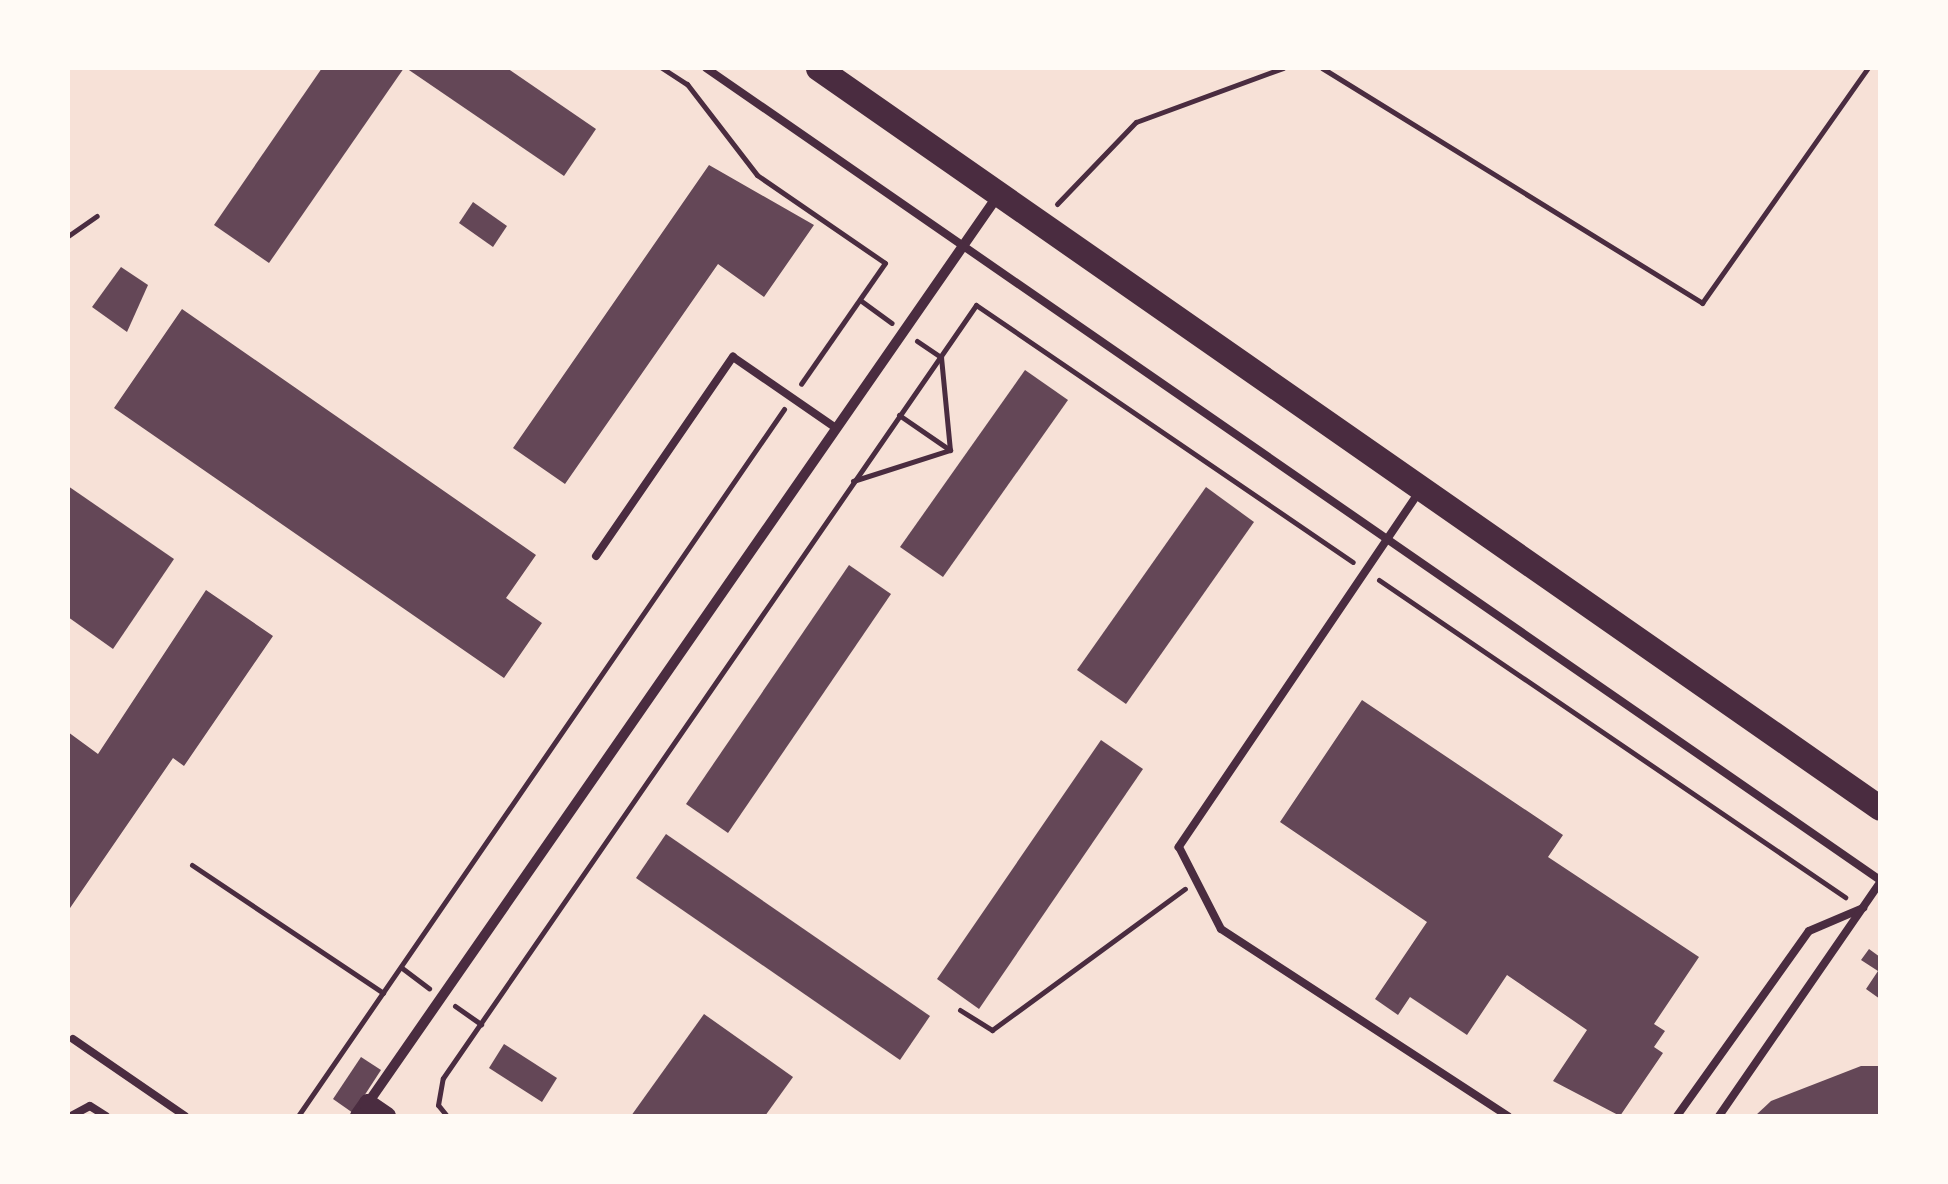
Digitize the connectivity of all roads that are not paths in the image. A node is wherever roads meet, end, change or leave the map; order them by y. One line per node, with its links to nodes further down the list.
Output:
1 (706, 68): 4 (lane)
2 (818, 68): 3 (main road)
3 (1000, 192): 4 (street); 6 (main road)
4 (962, 247): 5 (street); 7 (lane)
5 (836, 428): 8 (lane); 13 (street)
6 (1421, 488): 7 (lane); 9 (main road)
7 (1389, 535): 10 (lane); 18 (lane)
8 (596, 556)
9 (1880, 808)
10 (1880, 882): 11 (lane)
11 (1862, 908): 19 (lane); 20 (lane)
12 (74, 1040): 16 (lane)
13 (363, 1110): 17 (street)
14 (71, 1116): 15 (lane)
15 (106, 1116)
16 (185, 1116)
17 (387, 1116)
18 (1508, 1116)
19 (1678, 1116)
20 (1720, 1116)

